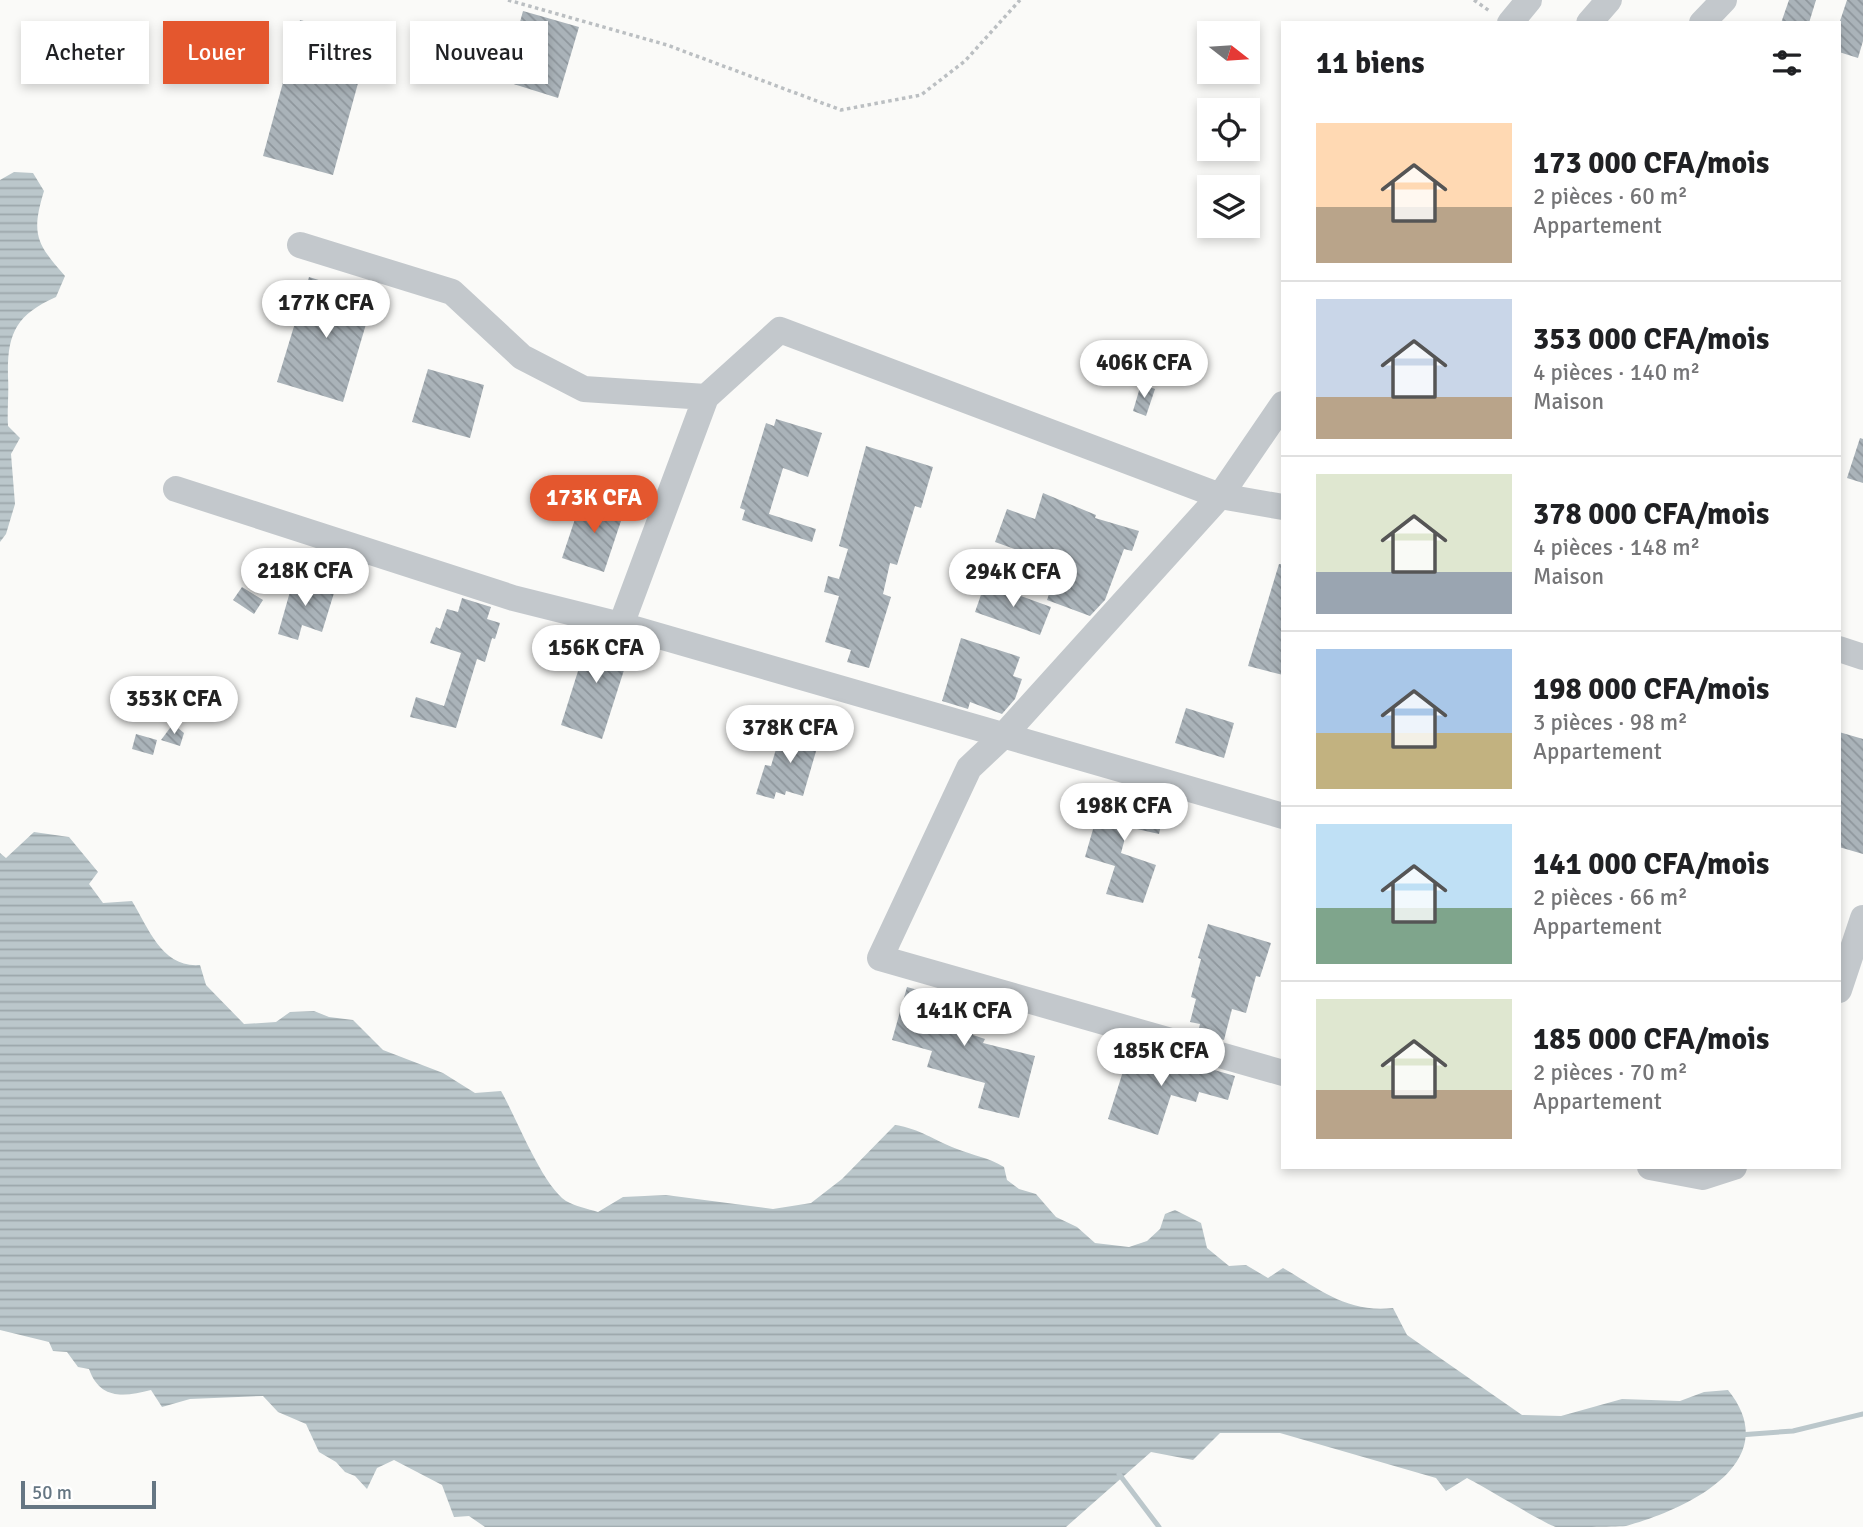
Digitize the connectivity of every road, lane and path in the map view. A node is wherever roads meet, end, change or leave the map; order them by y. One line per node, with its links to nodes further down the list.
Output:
1 (508, 0): 2 (path)
2 (1020, 0)
3 (1530, 0): 6 (street)
4 (1609, 0): 7 (street)
5 (1724, 0): 8 (street)
6 (1512, 21)
7 (1591, 21)
8 (1704, 21)
9 (300, 245): 10 (street)
10 (706, 397): 13 (street); 15 (street)
11 (1281, 407): 13 (street)
12 (176, 489): 15 (street)
13 (1220, 496): 14 (street); 18 (street)
14 (1281, 507)
15 (621, 625): 18 (street)
16 (1841, 650): 17 (street)
17 (1863, 657)
18 (1004, 736): 19 (street); 22 (street)
19 (1281, 815)
20 (1863, 918): 21 (street)
21 (1841, 980)
22 (1281, 1072)
23 (1661, 1169): 24 (street)
24 (1728, 1169)

